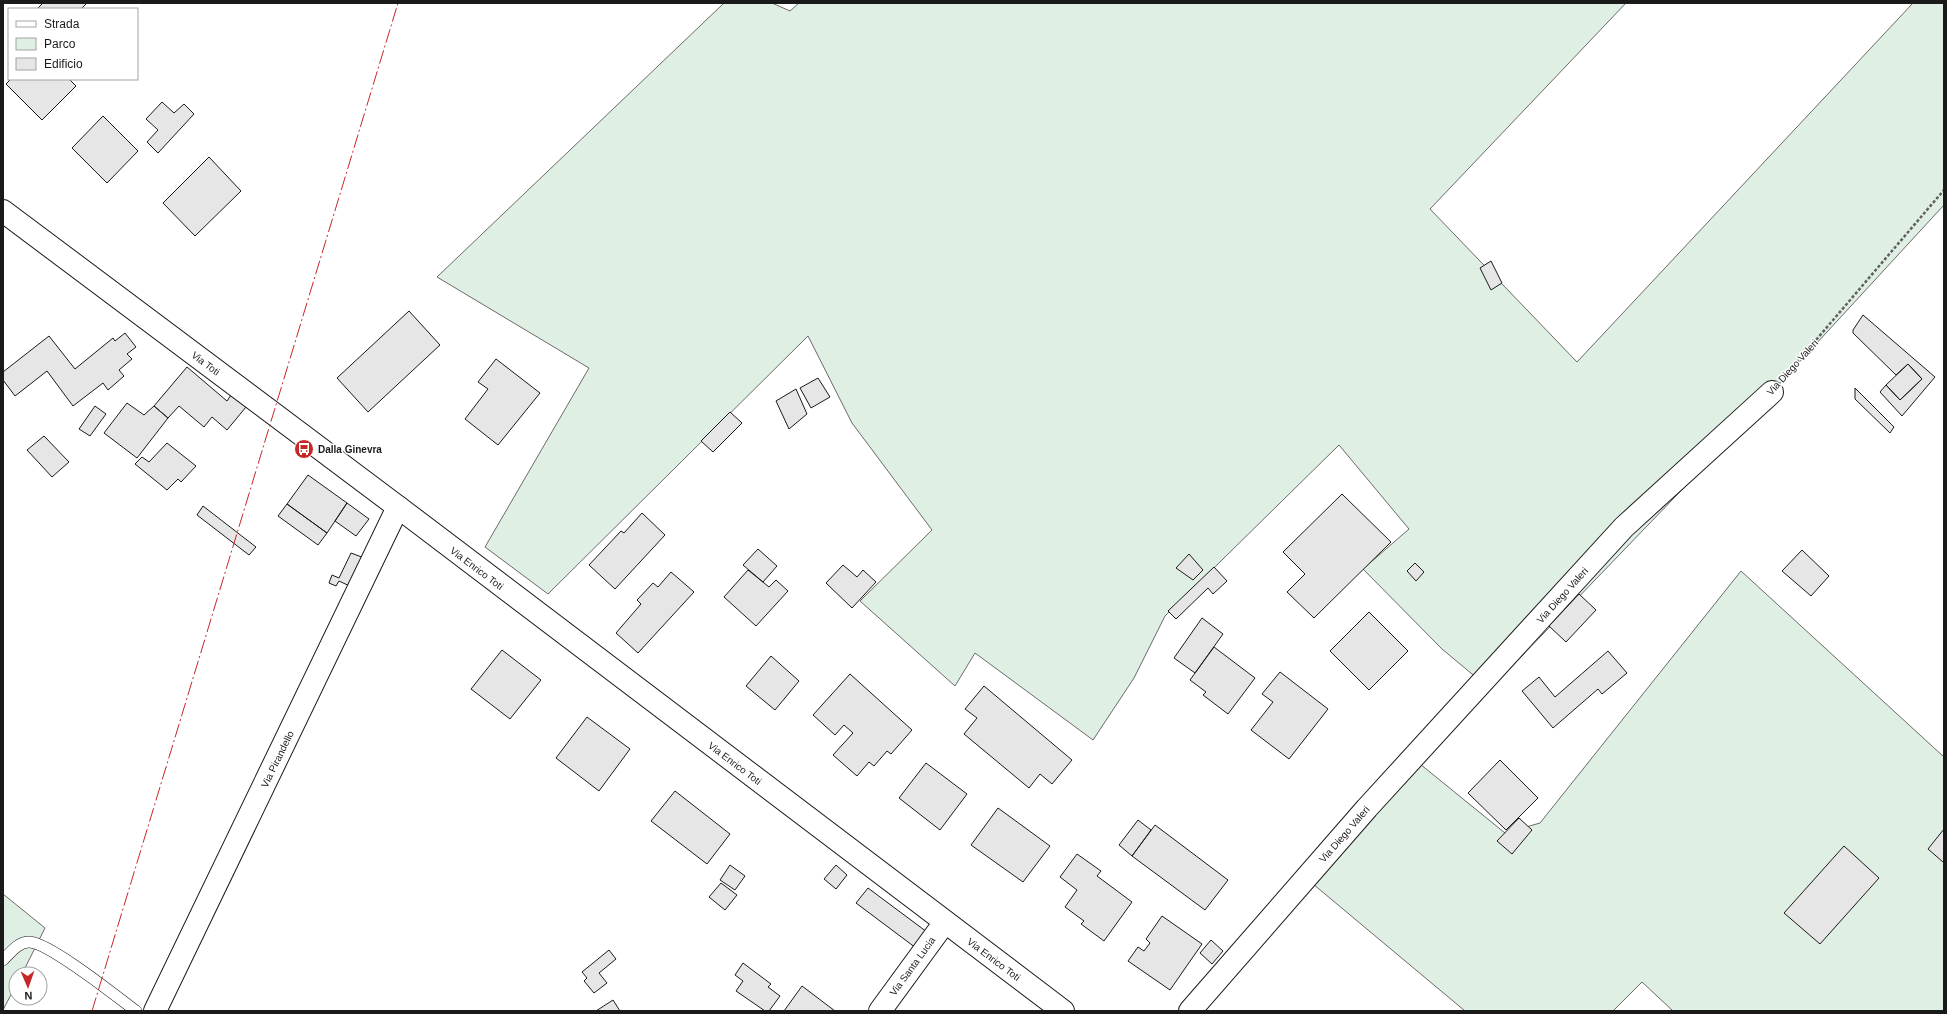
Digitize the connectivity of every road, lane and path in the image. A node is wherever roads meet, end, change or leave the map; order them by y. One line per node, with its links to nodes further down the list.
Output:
1 (1944, 190): 3 (path, Via Diego Valeri)
2 (3, 211): 4 (street, Via Toti)
3 (1772, 392): 11 (street, Via Diego Valeri)
4 (403, 511): 5 (street, Via Enrico Toti); 8 (street, Via Pirandello)
5 (944, 922): 9 (street, Via Santa Lucia); 10 (street, Via Enrico Toti)
6 (3, 960): 7 (lane)
7 (136, 1011)
8 (155, 1011)
9 (880, 1011)
10 (1062, 1011)
11 (1190, 1011)

